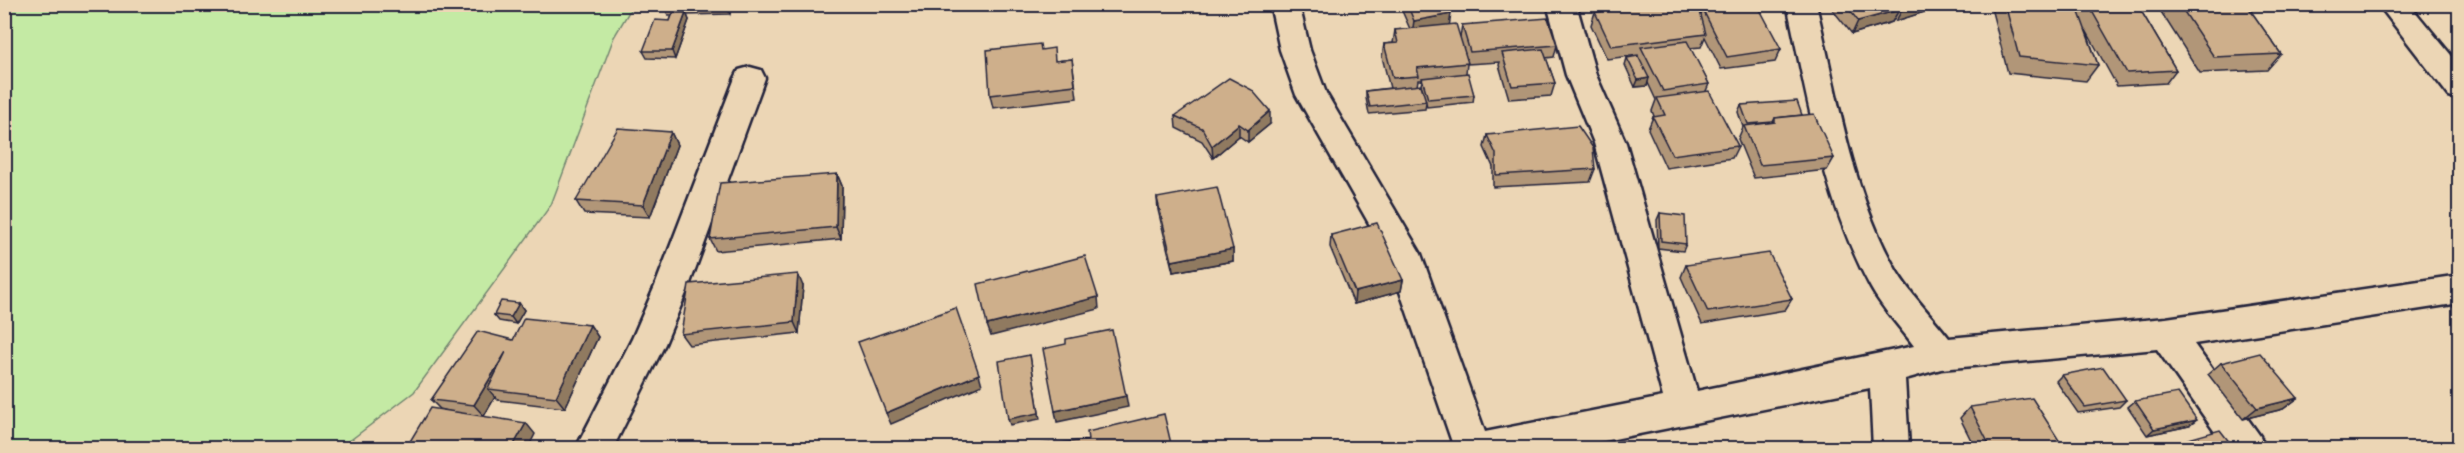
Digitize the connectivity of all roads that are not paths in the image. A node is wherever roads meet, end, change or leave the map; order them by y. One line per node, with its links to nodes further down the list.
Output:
1 (1284, 4): 13 (street)
2 (1561, 4): 11 (street)
3 (1802, 4): 9 (street)
4 (2392, 4): 6 (street)
5 (750, 78): 12 (street)
6 (2460, 88)
7 (2460, 289): 8 (street)
8 (2166, 333): 9 (street); 16 (street)
9 (1941, 354): 10 (street)
10 (1887, 369): 11 (street); 15 (street)
11 (1683, 408): 14 (street)
12 (594, 448)
13 (1472, 448)
14 (1488, 448)
15 (1891, 448)
16 (2247, 448)

